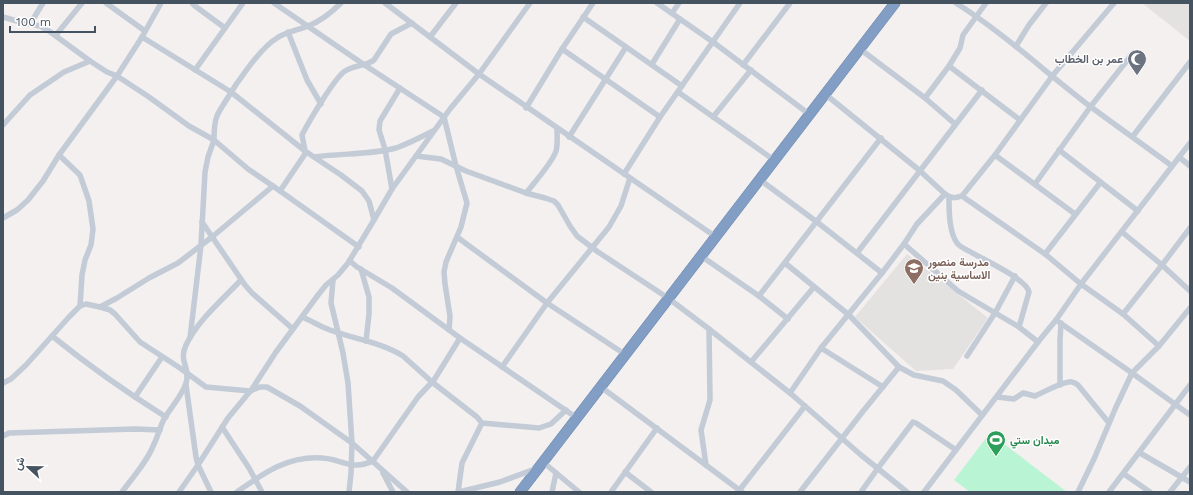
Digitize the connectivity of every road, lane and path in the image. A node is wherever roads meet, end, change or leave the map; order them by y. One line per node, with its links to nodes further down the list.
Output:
1 (44, 3): 30 (street)
2 (82, 3): 35 (street)
3 (106, 3): 33 (street)
4 (162, 3): 33 (street)
5 (192, 3): 32 (street)
6 (243, 3): 32 (street)
7 (274, 3): 22 (street)
8 (341, 3): 31 (street)
9 (385, 3): 29 (street)
10 (456, 3): 36 (street)
11 (530, 3): 52 (street)
12 (585, 3): 23 (street)
13 (657, 3): 24 (street)
14 (679, 3): 24 (street)
15 (740, 3): 38 (street)
16 (790, 3): 48 (street)
17 (894, 3): 41 (highway)
18 (956, 3): 25 (street)
19 (986, 3): 25 (street)
20 (1046, 3): 39 (street)
21 (1114, 3): 53 (street)
22 (283, 5): 31 (street)
23 (591, 5): 27 (street)
24 (672, 13): 28 (street)
25 (977, 16): 39 (street); 49 (street)
26 (3, 17): 30 (street)
27 (583, 17): 40 (street); 42 (street)
28 (680, 19): 38 (street); 47 (street)
29 (412, 23): 36 (street); 46 (street)
30 (30, 24): 35 (street)
31 (309, 26): 34 (street); 46 (street)
32 (225, 28): 50 (street)
33 (145, 31): 37 (street)
34 (288, 32): 59 (street); 63 (street)
35 (56, 36): 44 (street)
36 (430, 36): 52 (street)
37 (142, 37): 50 (street); 54 (street)
38 (713, 42): 48 (street); 56 (street)
39 (1016, 46): 53 (street)
40 (626, 47): 47 (street); 55 (street)
41 (860, 48): 61 (highway); 62 (street)
42 (562, 49): 55 (street); 65 (street)
43 (1133, 53): 64 (street)
44 (90, 61): 54 (street); 72 (street)
45 (1190, 62): 75 (street)
46 (363, 64): 57 (street); 63 (street)
47 (652, 64): 56 (street)
48 (743, 65): 51 (street)
49 (949, 66): 58 (street); 62 (street)
50 (195, 70): 59 (street)
51 (751, 70): 66 (street); 69 (street)
52 (479, 74): 65 (street); 67 (street)
53 (1053, 75): 64 (street); 70 (street)
54 (117, 76): 78 (street); 83 (street)
55 (605, 79): 68 (street); 76 (street)
56 (682, 86): 60 (street)
57 (400, 88): 67 (street); 80 (street)
58 (982, 90): 70 (street); 71 (street)
59 (231, 92): 78 (street); 82 (street)
60 (678, 92): 68 (street); 69 (street)
61 (825, 94): 66 (highway); 77 (street)
62 (925, 98): 71 (street)
63 (321, 104): 82 (street)
64 (1091, 106): 75 (street); 81 (street)
65 (526, 108): 73 (street)
66 (809, 114): 88 (highway)
67 (444, 117): 74 (street); 89 (street)
68 (660, 117): 93 (street)
69 (713, 117): 88 (street)
70 (1020, 120): 84 (street)
71 (955, 124): 92 (street)
72 (3, 125)
73 (557, 129): 76 (street); 101 (street)
74 (434, 130): 80 (street); 85 (street)
75 (1133, 136): 90 (street)
76 (569, 137): 93 (street)
77 (881, 138): 92 (street); 109 (street)
78 (214, 140): 98 (street); 108 (street)
79 (1190, 143): 87 (street)
80 (385, 150): 86 (street); 99 (street)
81 (1059, 150): 96 (street); 97 (street)
82 (305, 151): 86 (street); 100 (street)
83 (59, 155): 106 (street); 136 (street)
84 (995, 155): 97 (street); 103 (street)
85 (416, 156): 89 (street); 99 (street)
86 (315, 157): 107 (street)
87 (1179, 158): 90 (street); 91 (street)
88 (774, 160): 95 (highway)
89 (456, 166): 101 (street); 113 (street)
90 (1172, 166): 104 (street)
91 (1190, 166)
92 (919, 170): 102 (street); 119 (street)
93 (624, 174): 94 (street)
94 (630, 178): 114 (street); 118 (street)
95 (759, 179): 109 (street); 114 (highway)
96 (1100, 182): 104 (street); 105 (street)
97 (1036, 184): 105 (street)
98 (273, 186): 100 (street); 112 (street)
99 (392, 189): 107 (street)
100 (280, 191): 117 (street)
101 (526, 193): 118 (street)
102 (947, 196): 103 (street); 115 (street); 127 (street)
103 (962, 196): 120 (street)
104 (1138, 211): 111 (street)
105 (1075, 214): 120 (street)
106 (3, 218)
107 (374, 220): 117 (street)
108 (202, 221): 112 (street); 116 (street)
109 (817, 222): 119 (street); 123 (street)
110 (1190, 228): 124 (street)
111 (1122, 232): 124 (street); 130 (street)
112 (212, 237): 116 (street); 128 (street)
113 (457, 237): 135 (street); 148 (street)
114 (716, 237): 121 (highway)
115 (904, 244): 126 (street); 139 (street)
116 (201, 245): 137 (street); 151 (street)
117 (359, 246): 122 (street)
118 (593, 247): 134 (street); 135 (street)
119 (857, 253): 126 (street)
120 (1044, 254): 130 (street)
121 (701, 256): 133 (street); 134 (highway)
122 (350, 261): 125 (street); 129 (street)
123 (785, 263): 131 (street); 133 (street)
124 (1162, 265): 132 (street); 140 (street)
125 (361, 269): 148 (street); 153 (street)
126 (882, 273): 141 (street)
127 (1015, 276): 139 (street); 145 (street)
128 (241, 280): 146 (street); 151 (street)
129 (333, 280): 142 (street); 149 (street)
130 (1081, 284): 140 (street); 144 (street)
131 (814, 287): 141 (street); 143 (street)
132 (1190, 291)
133 (759, 296): 143 (street)
134 (668, 298): 147 (street); 157 (highway)
135 (547, 303): 157 (street); 161 (street)
136 (80, 306): 137 (street); 150 (street)
137 (100, 307): 159 (street)
138 (1190, 308): 155 (street)
139 (995, 313): 145 (street); 158 (street)
140 (1123, 314): 155 (street)
141 (848, 315): 156 (street); 162 (street)
142 (302, 317): 146 (street); 149 (street)
143 (788, 319): 160 (street)
144 (1059, 322): 154 (street); 164 (street); 168 (street)
145 (1019, 327): 154 (street)
146 (293, 329): 172 (street)
147 (709, 329): 160 (street); 197 (street)
148 (449, 330): 152 (street)
149 (338, 332): 153 (street); 190 (street)
150 (52, 336): 166 (street); 175 (street)
151 (190, 338): 163 (street)
152 (460, 338): 161 (street); 165 (street)
153 (366, 341): 165 (street)
154 (1038, 342): 174 (street)
155 (1158, 346): 164 (street)
156 (821, 348): 171 (street); 173 (street)
157 (626, 355): 170 (highway)
158 (967, 356)
159 (162, 357): 163 (street); 175 (street)
160 (751, 362): 173 (street)
161 (502, 367): 178 (street)
162 (899, 367): 171 (street); 179 (street)
163 (188, 373): 167 (street); 172 (street)
164 (1132, 373): 176 (street); 184 (street)
165 (432, 382): 183 (street); 193 (street)
166 (3, 383)
167 (186, 384): 181 (street); 194 (street)
168 (1060, 385): 174 (street); 184 (street)
169 (1190, 385): 176 (street)
170 (601, 387): 182 (highway); 186 (street)
171 (883, 387): 189 (street)
172 (250, 391): 185 (street); 190 (street)
173 (790, 393): 177 (street)
174 (997, 397): 179 (street)
175 (135, 398): 181 (street)
176 (1175, 404): 180 (street); 192 (street)
177 (805, 406): 189 (street); 207 (street)
178 (566, 410): 182 (street); 183 (street)
179 (982, 415): 191 (street)
180 (1190, 415)
181 (166, 417): 187 (street)
182 (577, 418): 196 (highway)
183 (482, 423): 216 (street)
184 (1109, 423): 226 (street)
185 (222, 427): 194 (street); 205 (street)
186 (657, 428): 197 (street); 201 (street)
187 (160, 430): 188 (street); 208 (street)
188 (3, 436)
189 (842, 439): 200 (street); 222 (street)
190 (352, 443): 193 (street); 195 (street)
191 (956, 450): 200 (street); 225 (street)
192 (1140, 453): 203 (street); 204 (street)
193 (373, 461): 195 (street); 199 (street)
194 (198, 465): 209 (street); 210 (street)
195 (351, 465): 205 (street); 213 (street)
196 (540, 465): 202 (street); 216 (street); 217 (highway)
197 (706, 465): 207 (street)
198 (1190, 467): 204 (street)
199 (381, 468): 214 (street); 215 (street)
200 (878, 468): 223 (street); 224 (street)
201 (625, 472): 220 (street); 221 (street)
202 (556, 473): 218 (street); 219 (street)
203 (1124, 474): 227 (street); 228 (street)
204 (1182, 477): 206 (street); 229 (street)
205 (256, 479): 211 (street); 212 (street)
206 (1190, 482)
207 (740, 491)
208 (122, 492)
209 (179, 492)
210 (211, 492)
211 (237, 492)
212 (262, 492)
213 (348, 492)
214 (393, 492)
215 (407, 492)
216 (459, 492)
217 (520, 492)
218 (552, 492)
219 (579, 492)
220 (611, 492)
221 (651, 492)
222 (800, 492)
223 (861, 492)
224 (907, 492)
225 (924, 492)
226 (1078, 492)
227 (1109, 492)
228 (1150, 492)
229 (1170, 492)

